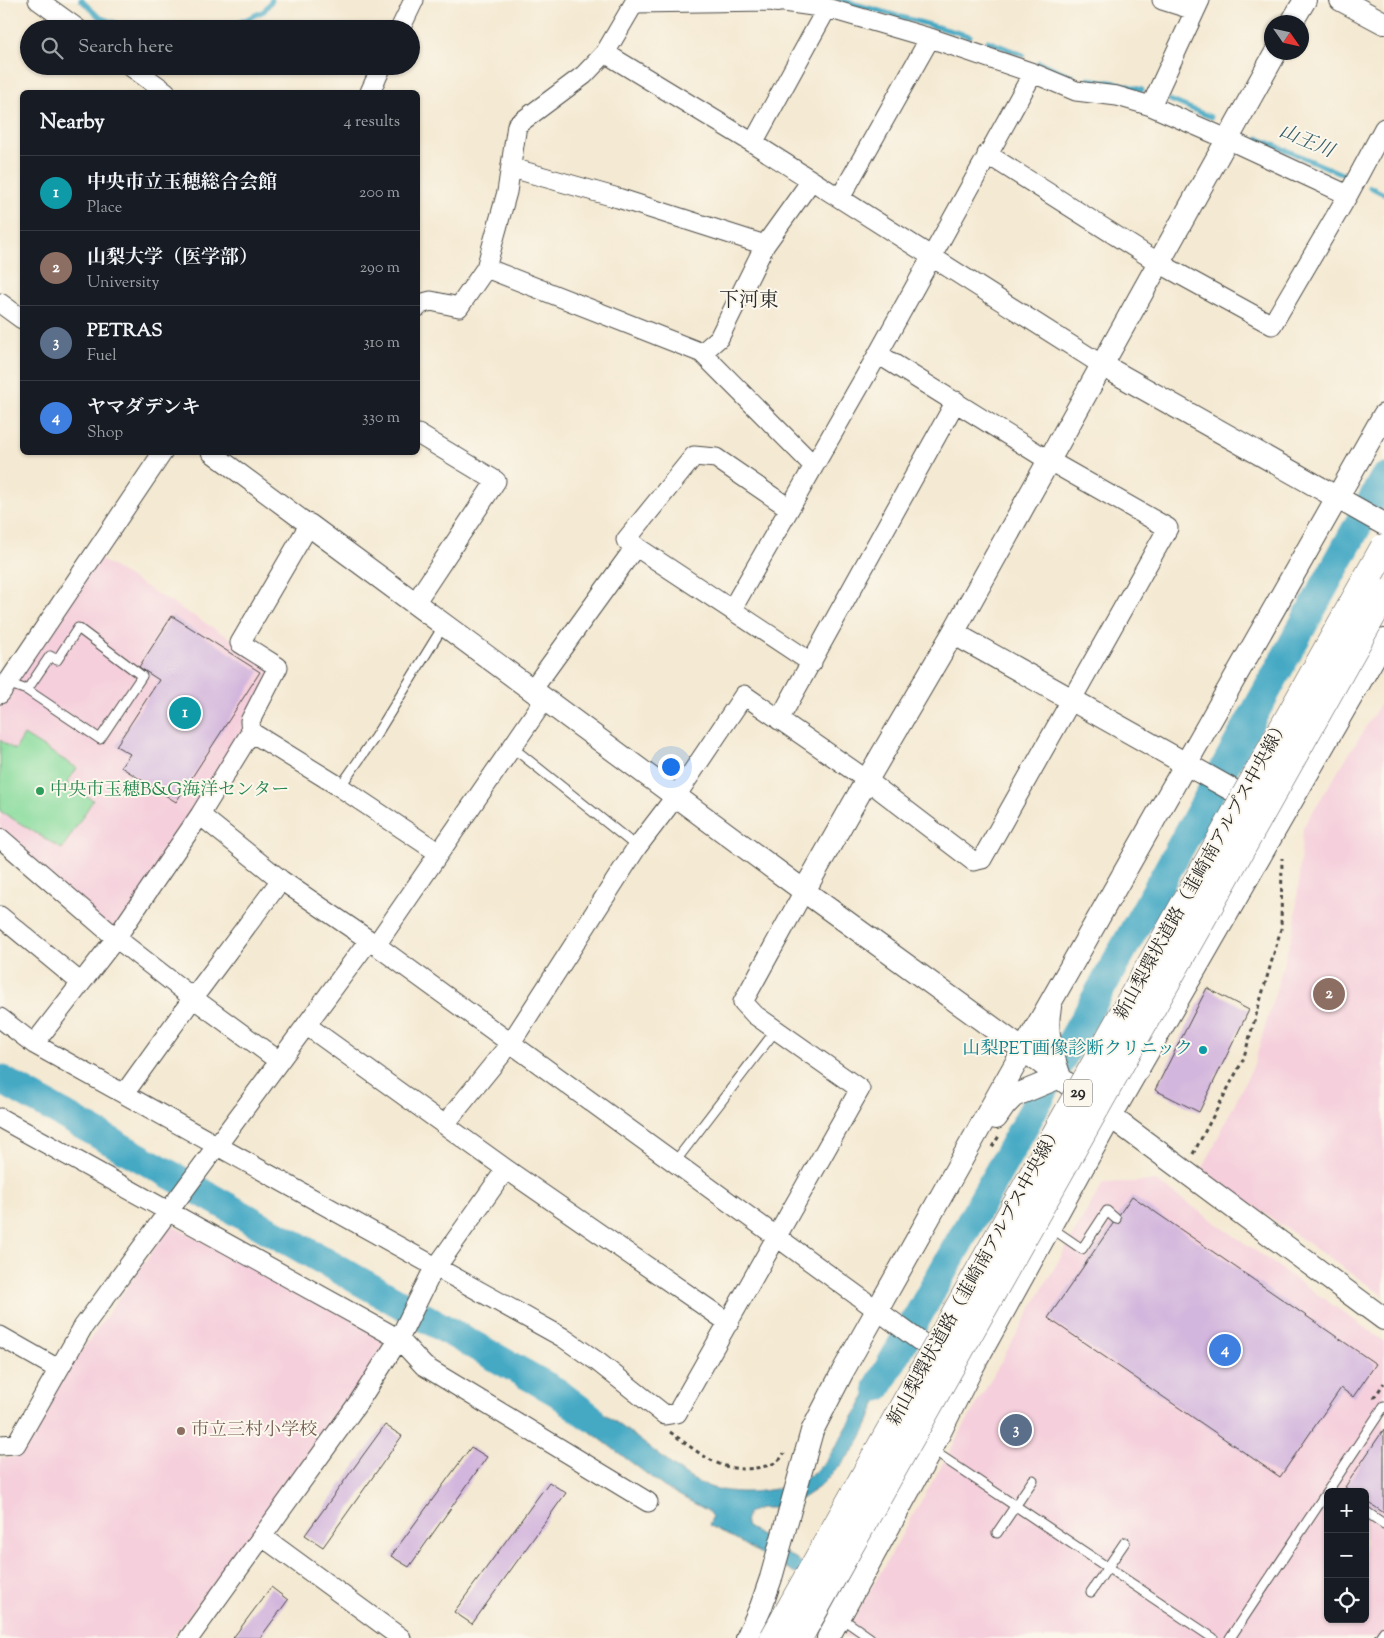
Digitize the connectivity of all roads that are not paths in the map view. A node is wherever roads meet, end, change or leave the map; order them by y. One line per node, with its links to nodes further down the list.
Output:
1 (38, 0): 11 (street)
2 (414, 0): 12 (street)
3 (777, 0): 7 (street); 9 (street)
4 (1162, 0): 8 (street)
5 (1305, 0): 10 (street)
6 (1340, 0): 13 (street)
7 (636, 1): 15 (street)
8 (1197, 5): 22 (street)
9 (827, 8): 14 (street); 25 (street)
10 (1296, 15)
11 (66, 20)
12 (404, 20)
13 (1384, 23)
14 (930, 38): 17 (street); 30 (street)
15 (605, 53): 25 (street); 27 (street)
16 (1271, 60): 24 (street)
17 (1033, 73): 22 (street); 26 (street)
18 (142, 75): 20 (street)
19 (378, 75): 21 (street)
20 (163, 90)
21 (371, 90)
22 (1151, 106): 24 (street)
23 (1384, 128): 29 (street)
24 (1227, 139): 29 (street); 33 (street)
25 (753, 143): 28 (street)
26 (987, 154): 32 (street); 33 (street)
27 (512, 168): 31 (street); 34 (street)
28 (811, 181): 30 (street); 31 (street)
29 (1350, 192): 33 (street)
30 (840, 198): 32 (street)
31 (765, 246): 38 (street)
32 (931, 256): 39 (street); 40 (street)
33 (1159, 263): 40 (street)
34 (486, 268): 36 (street); 38 (street)
35 (0, 303): 37 (street)
36 (420, 304)
37 (20, 318)
38 (702, 353): 47 (street)
39 (878, 354): 41 (street); 47 (street)
40 (1102, 365): 46 (street); 48 (street)
41 (956, 401): 46 (street); 59 (street)
42 (1384, 415): 48 (street)
43 (420, 435): 54 (street)
44 (161, 455): 60 (street)
45 (214, 455): 50 (street)
46 (1048, 460): 57 (street); 63 (street)
47 (814, 466): 49 (street)
48 (1337, 498): 51 (street); 67 (street)
49 (789, 508): 52 (street); 55 (street)
50 (309, 525): 54 (street); 65 (street)
51 (1384, 532): 134 (highway, 新山梨環状道路（韮崎南アルプス中央線） / 29, bridge)
52 (636, 546): 55 (street); 62 (street)
53 (1384, 594): 135 (highway, 新山梨環状道路（韮崎南アルプス中央線） / 29, bridge)
54 (415, 604): 56 (street)
55 (732, 609): 59 (street)
56 (444, 625): 62 (street); 69 (lane)
57 (953, 633): 63 (street); 68 (street)
58 (1384, 640): 72 (street)
59 (812, 663): 64 (street)
60 (2, 685): 61 (lane)
61 (27, 690): 61 (lane)
62 (538, 695): 66 (street); 70 (street)
63 (1070, 699): 67 (street); 68 (street)
64 (779, 720): 68 (street); 70 (street)
65 (250, 732): 69 (street); 71 (street)
66 (512, 747): 74 (lane); 75 (street)
67 (1186, 764): 72 (street); 83 (street)
68 (866, 780): 77 (street)
69 (340, 787): 75 (street)
70 (676, 796): 74 (street); 77 (street)
71 (200, 815): 76 (street); 79 (street)
72 (1282, 818): 87 (street)
73 (0, 838): 79 (street)
74 (637, 848): 89 (street)
75 (439, 853): 80 (street)
76 (282, 880): 80 (street); 82 (street)
77 (804, 891): 86 (street); 90 (street)
78 (0, 916): 81 (street)
79 (116, 938): 81 (street); 82 (street)
80 (372, 943): 85 (street); 89 (street)
81 (81, 982): 88 (street)
82 (192, 998): 91 (street); 93 (street)
83 (1050, 1005): 90 (street); 92 (street)
84 (0, 1018): 88 (street)
85 (306, 1025): 91 (street); 96 (street)
86 (776, 1030): 99 (lane); 105 (street)
87 (1159, 1034): 92 (street); 94 (street)
88 (34, 1044): 93 (street)
89 (510, 1044): 96 (street); 99 (street)
90 (1023, 1050): 92 (street); 101 (street)
91 (278, 1061): 97 (street)
92 (1059, 1073): 94 (street); 98 (street); 101 (street)
93 (124, 1094): 97 (street)
94 (1111, 1116): 98 (street); 108 (street)
95 (0, 1118): 102 (street)
96 (446, 1124): 100 (street)
97 (216, 1145): 102 (street); 106 (street)
98 (1085, 1162): 104 (street)
99 (674, 1163): 105 (street)
100 (506, 1169): 106 (street); 109 (street)
101 (952, 1177): 107 (street)
102 (167, 1212): 110 (street); 112 (street)
103 (1116, 1219): 104 (lane)
104 (1050, 1227): 113 (street)
105 (777, 1237): 107 (street); 109 (street)
106 (436, 1266): 109 (street); 110 (street)
107 (878, 1310): 113 (street); 133 (street)
108 (1384, 1319)
109 (728, 1323)
110 (402, 1332): 119 (street); 125 (street)
111 (0, 1336): 112 (street)
112 (58, 1370): 115 (street)
113 (971, 1370): 116 (street)
114 (1384, 1406): 118 (lane)
115 (0, 1445)
116 (931, 1450): 121 (lane); 129 (street)
117 (1033, 1480): 121 (lane)
118 (1334, 1488)
119 (648, 1502)
120 (1324, 1503): 139 (lane)
121 (1015, 1507): 124 (lane); 127 (lane)
122 (1369, 1514): 123 (lane)
123 (1384, 1524)
124 (997, 1533)
125 (263, 1536): 131 (street); 132 (street)
126 (1125, 1542): 127 (lane)
127 (1107, 1568): 128 (lane); 138 (lane)
128 (1091, 1592)
129 (840, 1617): 136 (street); 137 (lane)
130 (1384, 1631): 140 (lane)
131 (189, 1638)
132 (401, 1638)
133 (747, 1638)
134 (774, 1638)
135 (798, 1638)
136 (828, 1638)
137 (870, 1638)
138 (1213, 1638)
139 (1230, 1638)
140 (1379, 1638)

